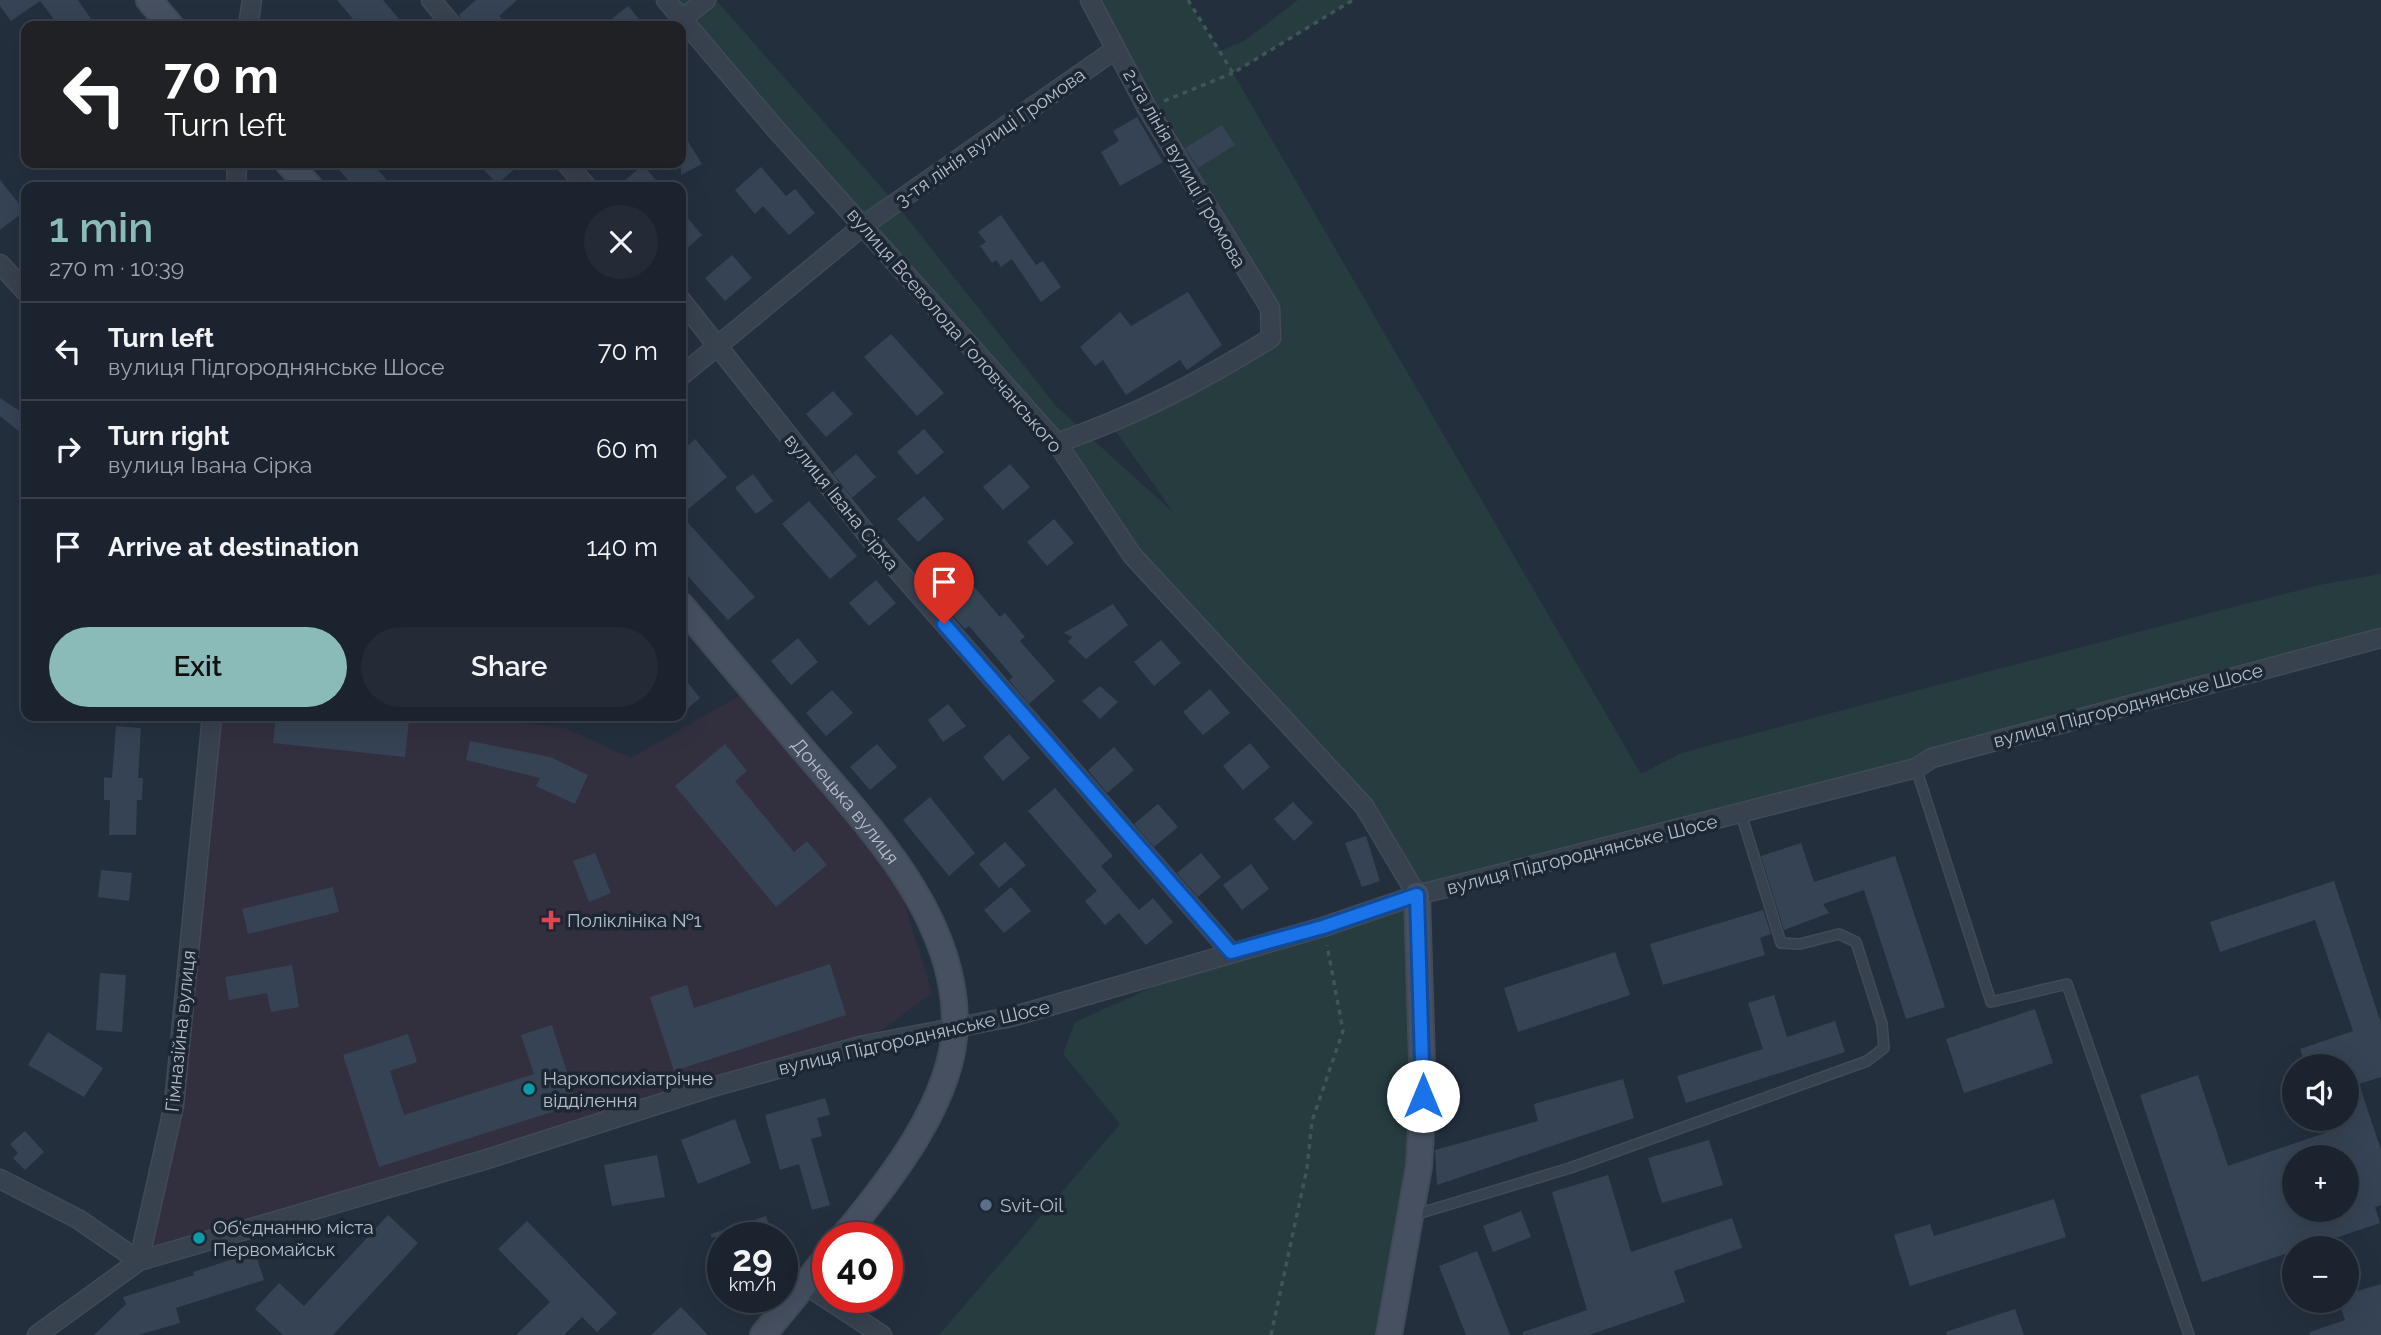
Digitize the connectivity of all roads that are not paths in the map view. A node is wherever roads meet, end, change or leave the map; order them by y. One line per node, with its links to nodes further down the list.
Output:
1 (149, 0): 8 (street)
2 (252, 0): 9 (street)
3 (431, 0): 10 (street)
4 (666, 0): 7 (street, вулиця Всеволода Головчанського)
5 (706, 0): 7 (street)
6 (1090, 0): 13 (street, 2-га лінія вулиці Громова)
7 (683, 18): 11 (street, вулиця Всеволода Головчанського)
8 (167, 21)
9 (249, 21)
10 (449, 21)
11 (686, 21)
12 (686, 22): 18 (street, вулиця Всеволода Головчанського)
13 (1116, 49): 18 (street, 3-тя лінія вулиці Громова); 24 (street, 2-га лінія вулиці Громова)
14 (293, 168): 16 (street)
15 (570, 168): 17 (street)
16 (305, 182)
17 (583, 182)
18 (864, 225): 22 (street, 3-тя лінія вулиці Громова); 24 (street, вулиця Всеволода Головчанського)
19 (0, 264): 20 (street)
20 (21, 287)
21 (686, 306): 22 (street, вулиця Івана Сірка)
22 (718, 345): 23 (street, 3-тя лінія вулиці Громова); 31 (street, вулиця Івана Сірка)
23 (686, 372)
24 (1057, 443): 30 (street, вулиця Всеволода Головчанського)
25 (686, 611): 32 (street, Донецька вулиця)
26 (2381, 638): 28 (street, вулиця Підгороднянське Шосе)
27 (212, 721): 36 (street, Гімназійна вулиця)
28 (1916, 768): 29 (street, вулиця Підгороднянське Шосе); 43 (lane)
29 (1741, 814): 30 (street, вулиця Підгороднянське Шосе); 34 (lane)
30 (1417, 895): 31 (street, вулиця Підгороднянське Шосе); 34 (street)
31 (1231, 952): 32 (street, вулиця Підгороднянське Шосе)
32 (955, 1026): 35 (street, Донецька вулиця); 36 (street, вулиця Підгороднянське Шосе)
33 (0, 1179): 36 (street)
34 (1412, 1216): 42 (street)
35 (855, 1222)
36 (139, 1261): 39 (street)
37 (812, 1275): 38 (street)
38 (804, 1284): 40 (street); 41 (street)
39 (37, 1335)
40 (763, 1335)
41 (882, 1335)
42 (1390, 1335)
43 (2189, 1335)

